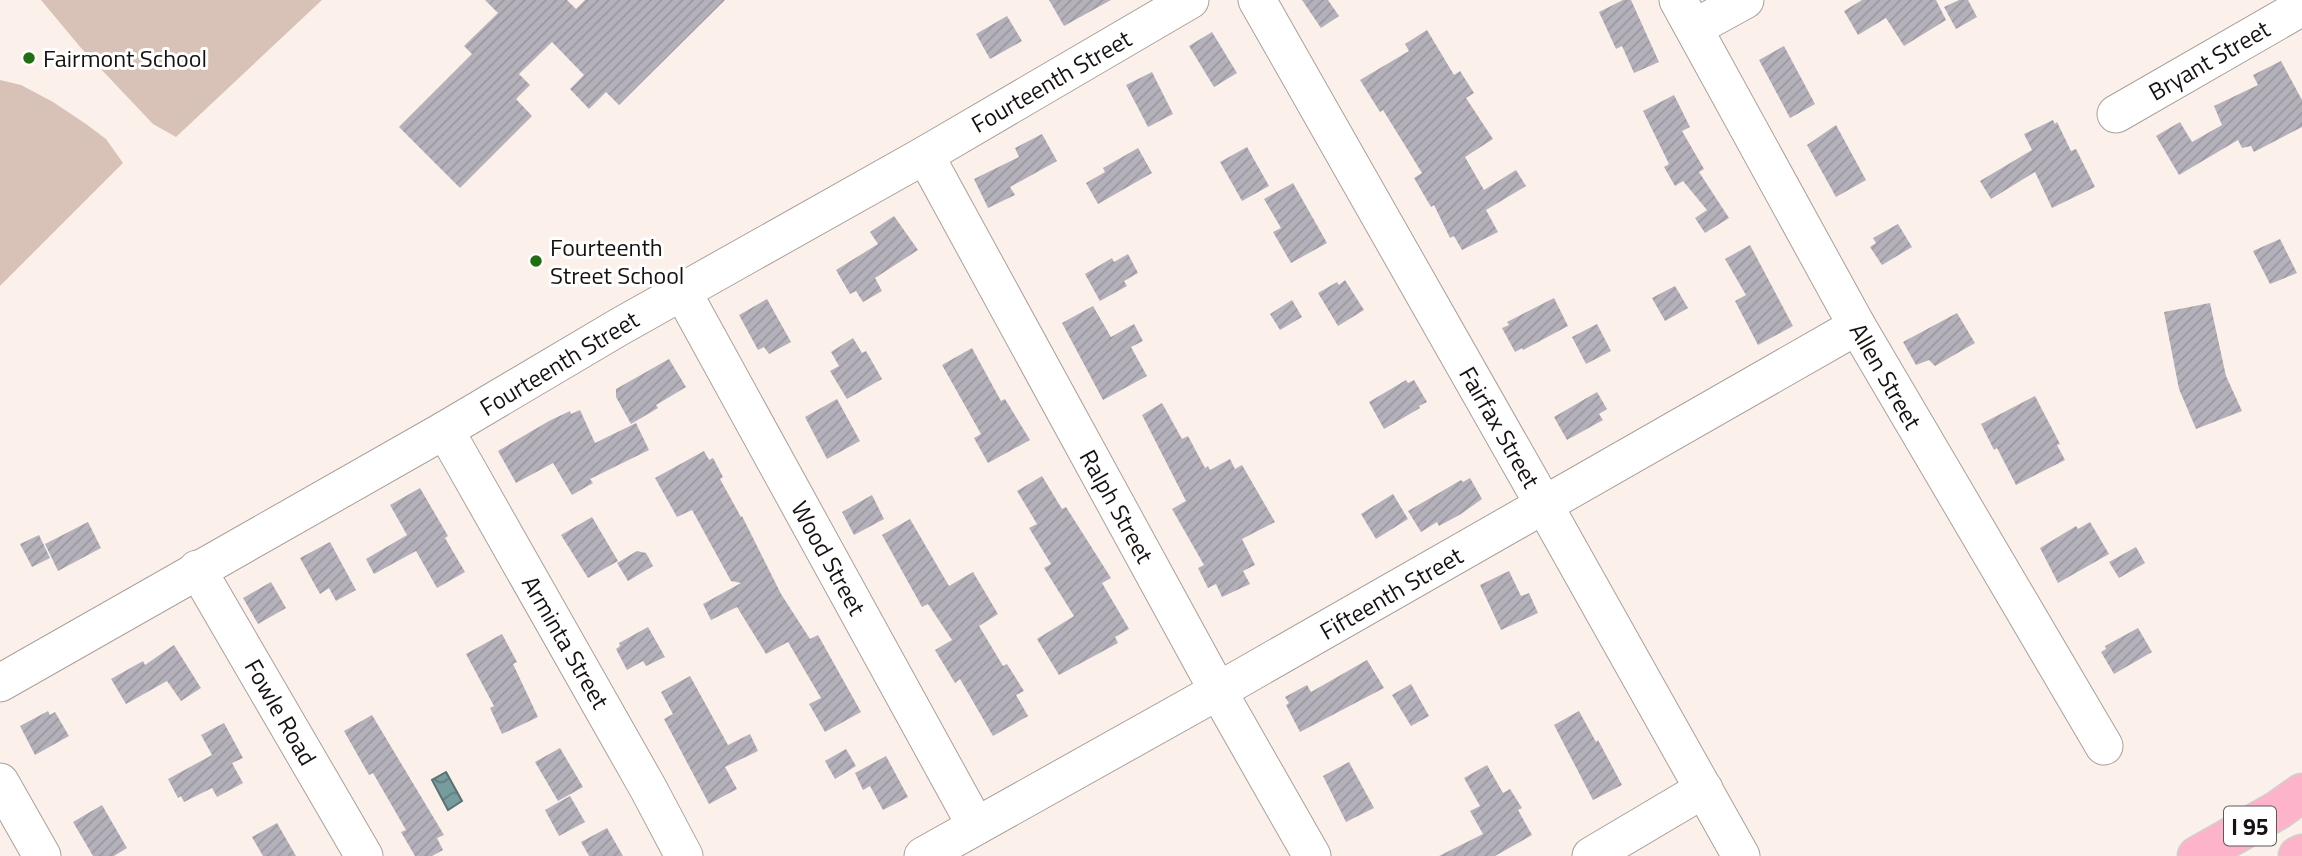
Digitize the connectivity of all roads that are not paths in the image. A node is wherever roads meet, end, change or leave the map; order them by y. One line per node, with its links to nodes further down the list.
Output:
1 (1190, 0): 7 (street, Fourteenth Street)
2 (1256, 0): 11 (street, Fairfax Street)
3 (1745, 0): 5 (street)
4 (2302, 7): 6 (street, Bryant Street)
5 (1686, 14): 9 (street, Allen Street)
6 (2116, 114)
7 (925, 155): 8 (street, Fourteenth Street); 14 (street, Ralph Street)
8 (682, 291): 10 (street, Fourteenth Street); 19 (street, Wood Street)
9 (1857, 326): 11 (street, Fifteenth Street); 15 (street, Allen Street)
10 (445, 430): 12 (street, Fourteenth Street); 22 (street, Arminta Street)
11 (1544, 505): 14 (street, Fifteenth Street); 17 (street, Fairfax Street)
12 (197, 569): 13 (street, Fourteenth Street); 21 (street, Fowle Road)
13 (0, 683)
14 (1218, 691): 19 (street, Fifteenth Street); 24 (street, Ralph Street)
15 (2104, 746)
16 (0, 782): 20 (street)
17 (1704, 789): 25 (street); 26 (street, Fairfax Street)
18 (2302, 793): 27 (highway, I 95)
19 (976, 826): 23 (street, Fifteenth Street)
20 (42, 856)
21 (363, 856)
22 (684, 856)
23 (923, 856)
24 (1312, 856)
25 (1591, 856)
26 (1741, 856)
27 (2197, 856)

